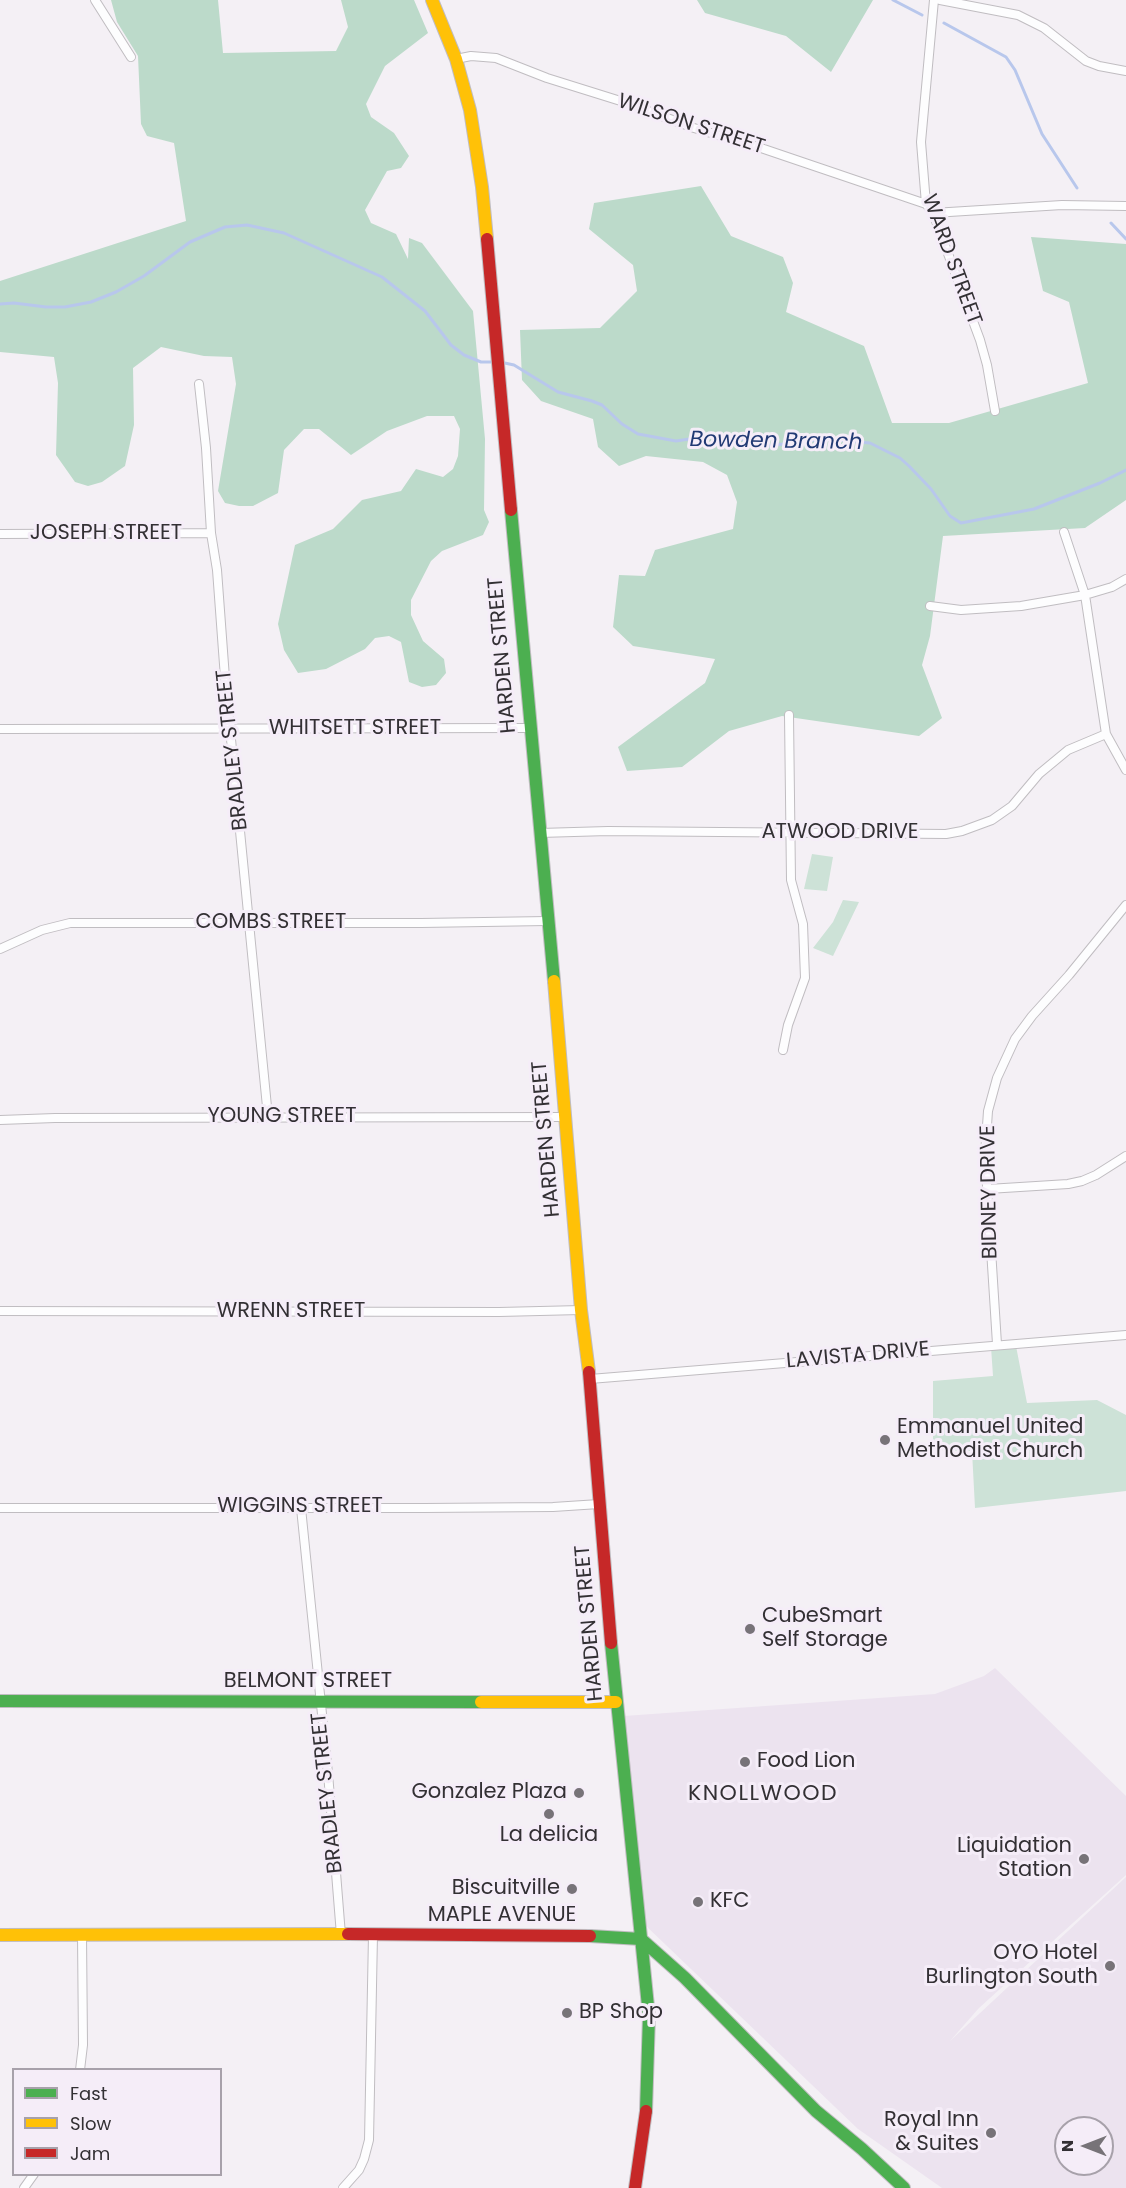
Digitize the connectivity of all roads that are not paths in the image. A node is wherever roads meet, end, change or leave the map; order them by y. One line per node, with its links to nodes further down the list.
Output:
1 (95, 0): 5 (street)
2 (432, 0): 6 (main road, HARDEN STREET)
3 (934, 0): 8 (street, WARD STREET)
4 (940, 0): 7 (street)
5 (131, 57)
6 (456, 59): 8 (street, WILSON STREET); 21 (main road, HARDEN STREET)
7 (1126, 71)
8 (926, 204): 10 (street, WARD STREET)
9 (1126, 206): 10 (street)
10 (933, 213): 12 (street, WARD STREET)
11 (199, 384): 14 (street, BRADLEY STREET)
12 (995, 411)
13 (1064, 532): 17 (street)
14 (211, 533): 15 (street, JOSEPH STREET); 20 (street, BRADLEY STREET)
15 (0, 534)
16 (1126, 579): 17 (street)
17 (1085, 595): 18 (street); 23 (street)
18 (930, 606)
19 (789, 715): 26 (street)
20 (230, 728): 21 (street, WHITSETT STREET); 22 (street, WHITSETT STREET); 29 (street, BRADLEY STREET)
21 (529, 728): 25 (main road, HARDEN STREET)
22 (0, 729)
23 (1106, 734): 24 (street); 26 (street, ATWOOD DRIVE)
24 (1126, 770)
25 (540, 833): 26 (street, ATWOOD DRIVE); 28 (main road, HARDEN STREET)
26 (789, 833): 31 (street)
27 (1126, 905): 36 (street, BIDNEY DRIVE)
28 (547, 921): 29 (street, COMBS STREET); 33 (main road, HARDEN STREET)
29 (249, 922): 30 (street, COMBS STREET); 32 (street, BRADLEY STREET)
30 (0, 949)
31 (783, 1050)
32 (268, 1117): 33 (street, YOUNG STREET); 34 (street, YOUNG STREET)
33 (565, 1117): 37 (main road, HARDEN STREET)
34 (0, 1120)
35 (1126, 1156): 36 (street)
36 (988, 1189): 40 (street, BIDNEY DRIVE)
37 (581, 1310): 38 (street, WRENN STREET); 41 (main road, HARDEN STREET)
38 (0, 1311)
39 (1126, 1335): 40 (street, LAVISTA DRIVE)
40 (997, 1344): 41 (street, LAVISTA DRIVE)
41 (590, 1379): 42 (main road, HARDEN STREET)
42 (599, 1504): 44 (street, WIGGINS STREET); 46 (main road, HARDEN STREET)
43 (0, 1508): 44 (street, WIGGINS STREET)
44 (301, 1508): 47 (street, BRADLEY STREET)
45 (0, 1701): 47 (main road, BELMONT STREET)
46 (616, 1702): 47 (main road, BELMONT STREET); 52 (main road, HARDEN STREET)
47 (319, 1703): 50 (street, BRADLEY STREET)
48 (0, 1935): 49 (main road, MAPLE AVENUE)
49 (82, 1935): 50 (main road, MAPLE AVENUE); 53 (street)
50 (341, 1935): 51 (main road, MAPLE AVENUE)
51 (373, 1935): 52 (main road, MAPLE AVENUE); 54 (street)
52 (641, 1939): 55 (main road, HARDEN STREET); 56 (main road)
53 (80, 2068)
54 (343, 2188)
55 (635, 2188)
56 (904, 2188)

